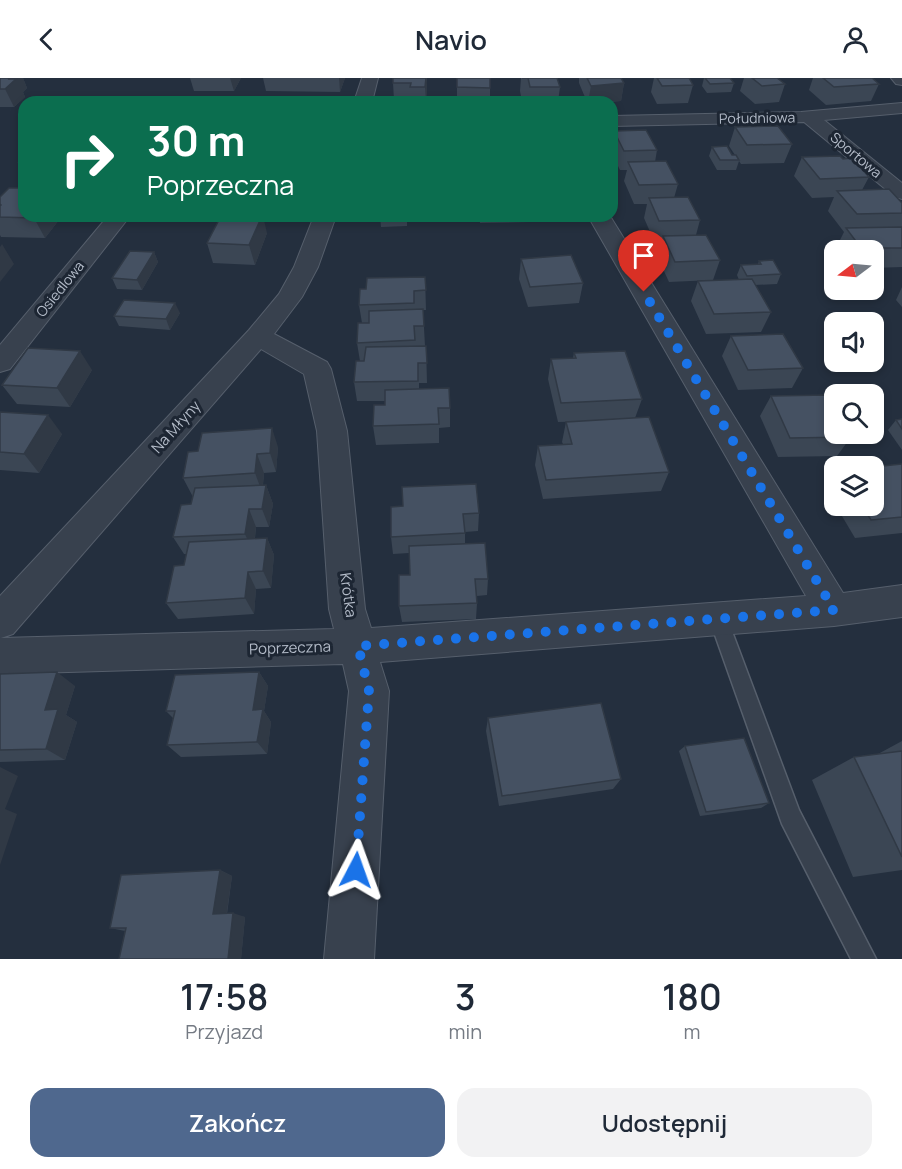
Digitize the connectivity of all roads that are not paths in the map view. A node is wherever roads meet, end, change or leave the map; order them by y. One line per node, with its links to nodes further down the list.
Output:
1 (370, 78): 2 (street)
2 (365, 96)
3 (902, 108): 4 (street, Południowa)
4 (809, 117): 5 (street, Południowa); 6 (street, Sportowa)
5 (618, 121)
6 (902, 193)
7 (114, 222): 11 (street, Osiedlowa)
8 (323, 222): 10 (street, Na Młyny)
9 (603, 222): 13 (street)
10 (258, 336): 15 (street, Na Młyny); 16 (street, Krótka)
11 (0, 363)
12 (902, 602): 13 (street, Poprzeczna)
13 (834, 610): 14 (street, Poprzeczna)
14 (718, 618): 16 (street, Poprzeczna); 19 (lane)
15 (0, 622)
16 (358, 646): 17 (street, Poprzeczna); 18 (street, Krótka)
17 (0, 656)
18 (349, 959)
19 (864, 959)

